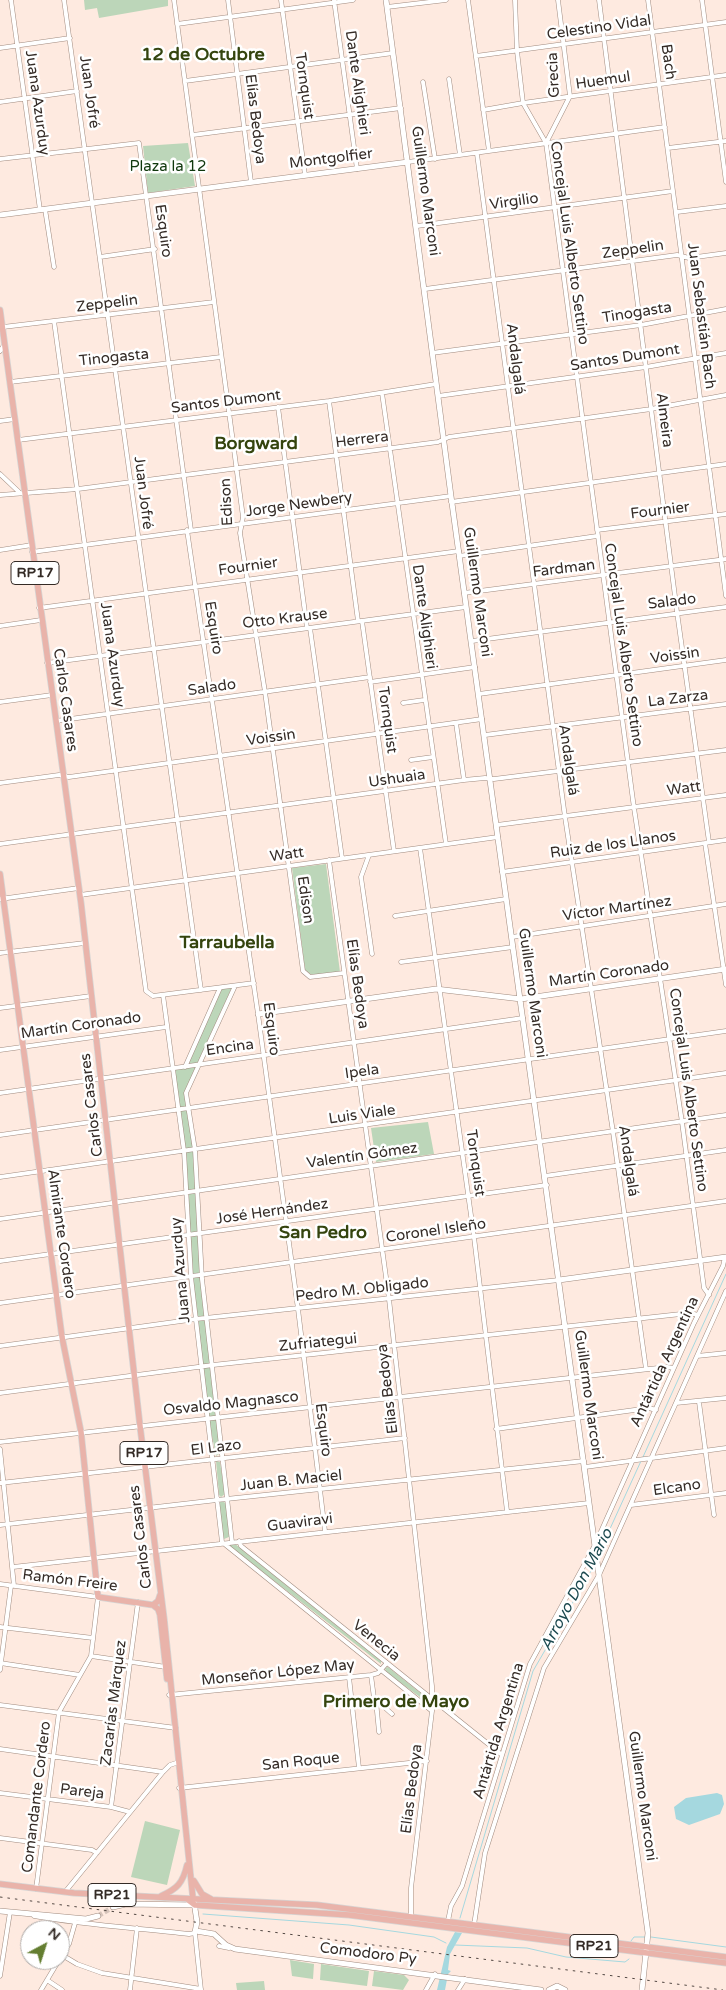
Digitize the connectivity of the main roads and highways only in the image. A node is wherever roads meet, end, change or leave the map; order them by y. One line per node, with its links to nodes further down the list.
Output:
1 (0, 310): 2 (main road, Carlos Casares / RP17)
2 (2, 345): 5 (main road, Carlos Casares / RP17)
3 (0, 874): 4 (main road, Almirante Cordero)
4 (2, 899): 6 (main road, Almirante Cordero)
5 (160, 1593): 7 (main road); 8 (main road, Carlos Casares / RP17)
6 (98, 1597): 7 (main road, Ramón Freire)
7 (153, 1605): 8 (main road, Carlos Casares / RP17)
8 (171, 1695): 9 (main road, Carlos Casares / RP17)
9 (174, 1728): 10 (main road, Carlos Casares / RP17); 10 (main road, Carlos Casares / RP17)
10 (180, 1787): 11 (main road, Carlos Casares / RP17)
11 (189, 1866): 13 (main road); 14 (main road, RP17); 15 (main road, Carlos Casares / RP17)
12 (0, 1884): 13 (main road, RP21)
13 (159, 1898): 15 (main road, RP21)
14 (215, 1900): 15 (main road, RP21); 16 (main road, RP21)
15 (192, 1901): 18 (main road, RP21)
16 (448, 1921): 17 (main road, RP21); 18 (main road)
17 (455, 1925): 18 (main road, RP21); 19 (main road, RP21)
18 (434, 1926)
19 (462, 1926): 20 (main road, RP21); 20 (main road, RP21)
20 (647, 1950): 21 (main road, RP21); 22 (main road, RP21)
21 (726, 1957)
22 (726, 1963)

